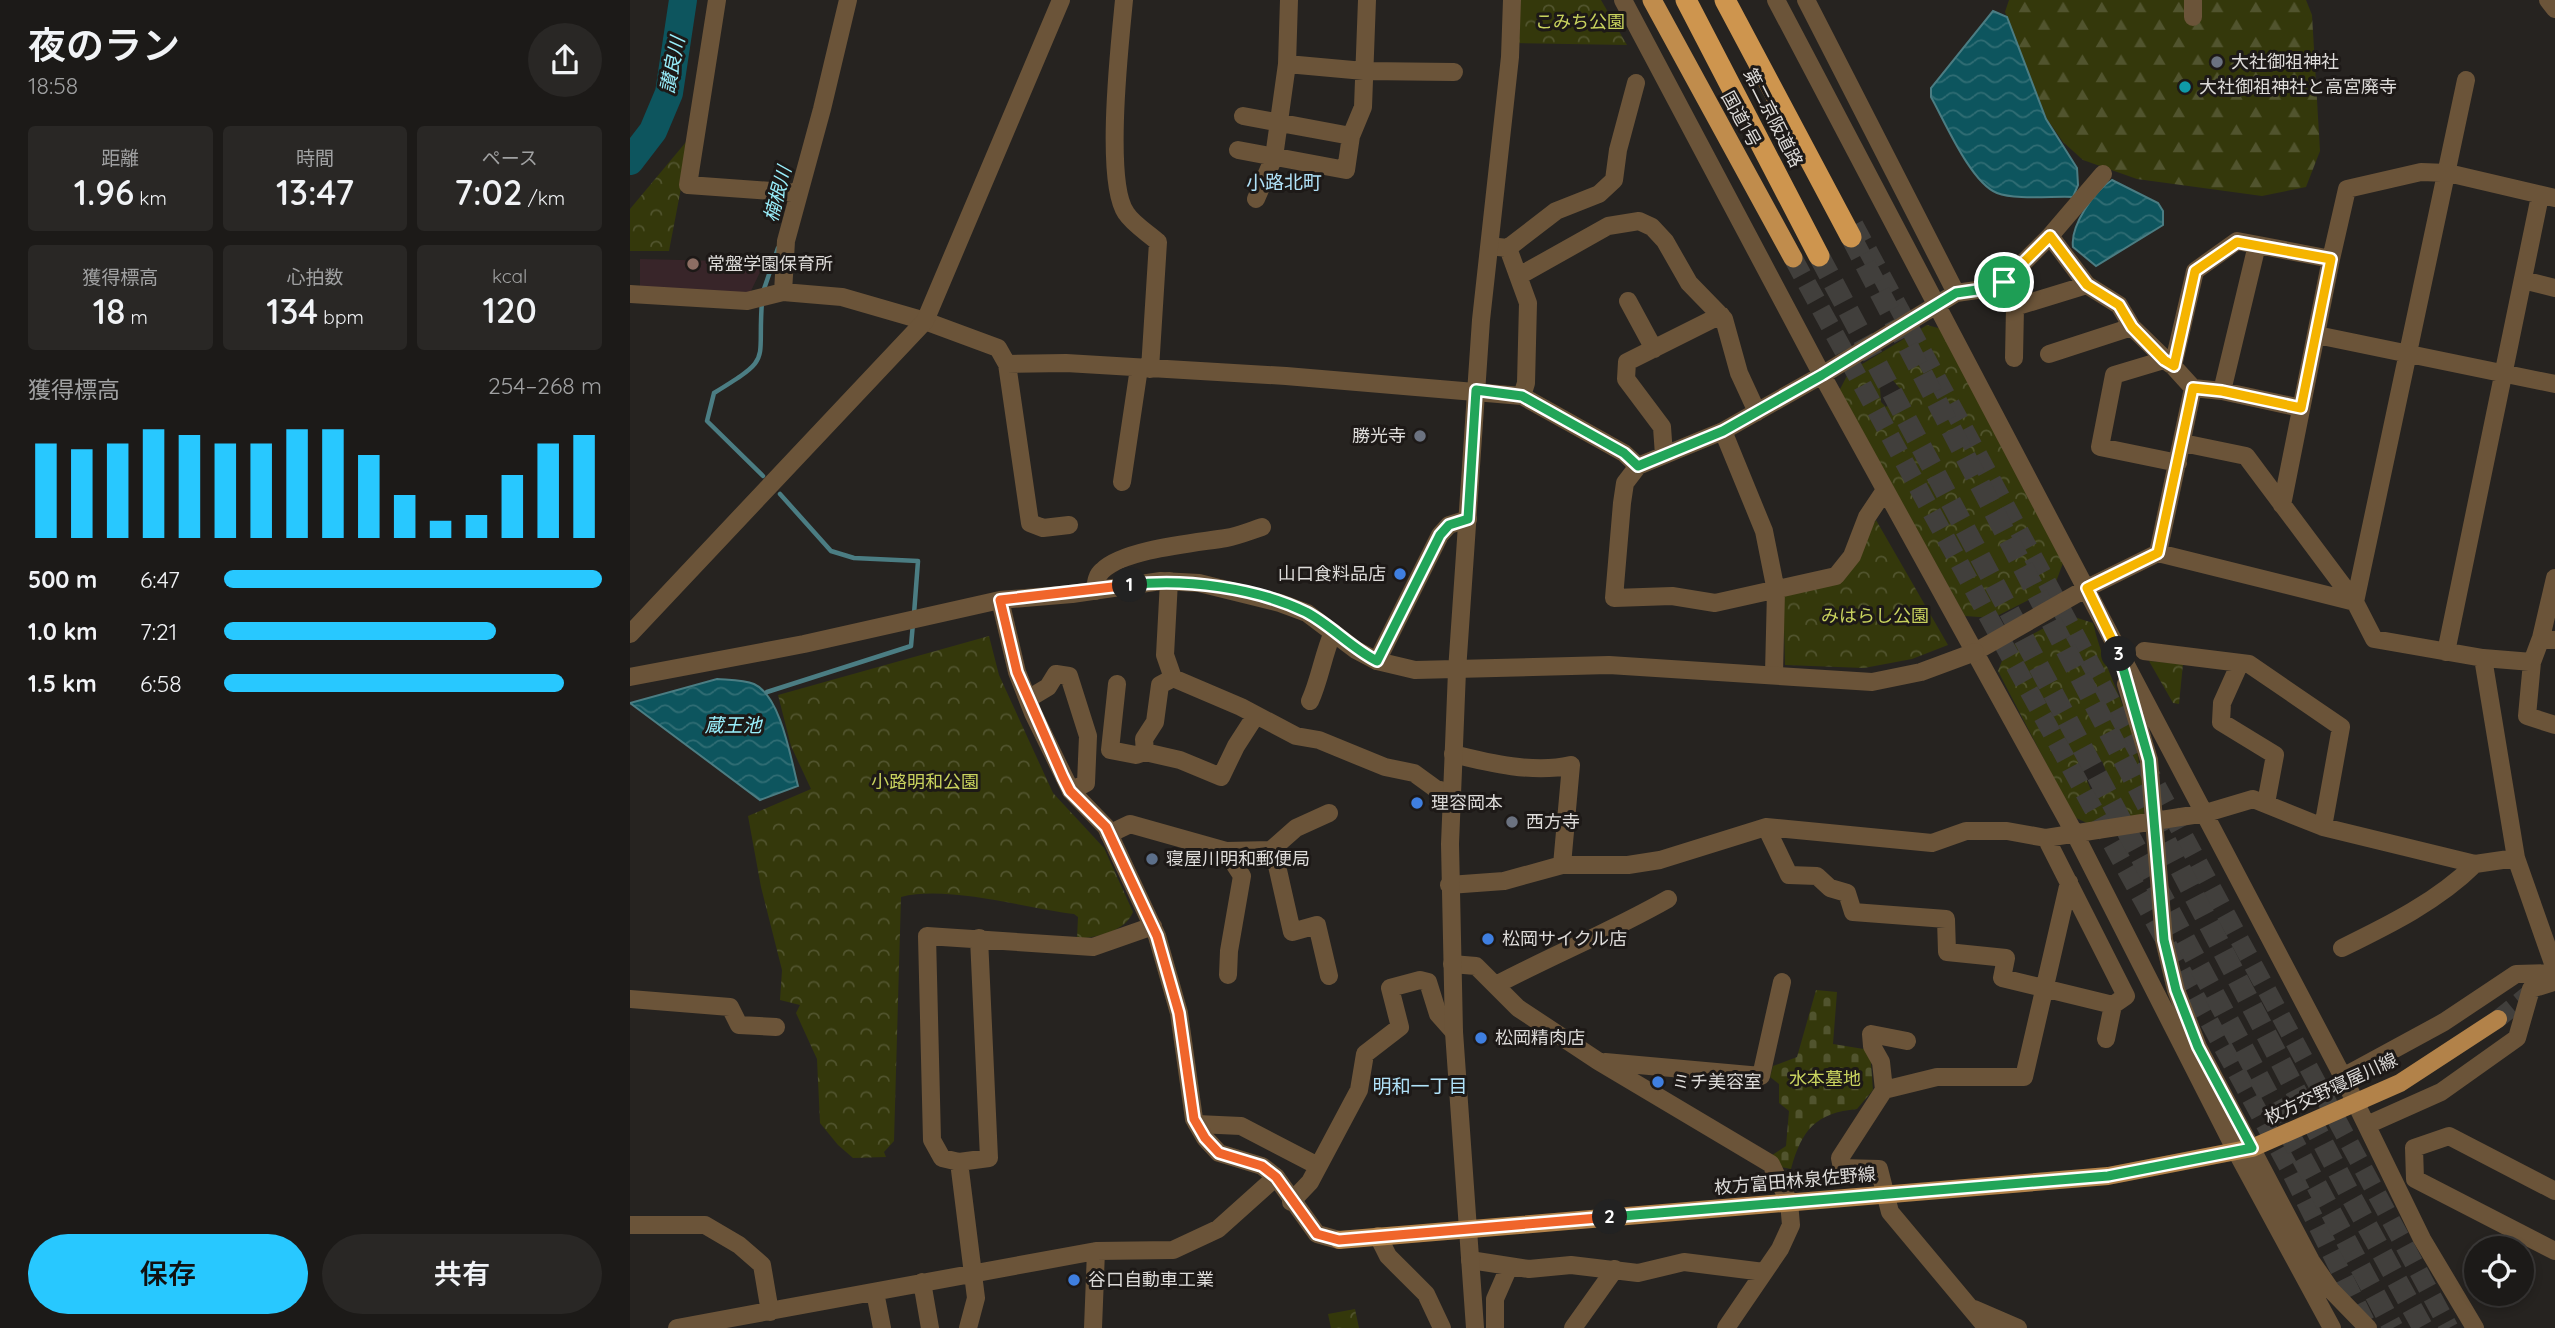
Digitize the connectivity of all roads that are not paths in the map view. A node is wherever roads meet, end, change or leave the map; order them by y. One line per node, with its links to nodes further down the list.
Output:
1 (717, 0): 29 (street)
2 (848, 0): 29 (street)
3 (1061, 0): 50 (street)
4 (1124, 0): 59 (street)
5 (1289, 0): 17 (street)
6 (1367, 0): 18 (street)
7 (1512, 0): 35 (street)
8 (1623, 0): 61 (street)
9 (1652, 0): 38 (highway, 国道1号)
10 (1686, 0): 37 (highway, 第二京阪道路)
11 (1725, 0): 32 (highway, 第二京阪道路)
12 (1737, 0): 32 (highway)
13 (1776, 0): 48 (street)
14 (1806, 0): 45 (street)
15 (2548, 0): 16 (street)
16 (2555, 9)
17 (1287, 64): 18 (street); 23 (street)
18 (1364, 71): 19 (street); 24 (street)
19 (1454, 72)
20 (2466, 80): 27 (street)
21 (1636, 83): 36 (street)
22 (1243, 116): 23 (street)
23 (1279, 122): 24 (street); 26 (street)
24 (1351, 136): 26 (street)
25 (1238, 150): 26 (street)
26 (1274, 157): 31 (street)
27 (2448, 173): 30 (street); 39 (street); 55 (street)
28 (2103, 174): 33 (street)
29 (799, 193): 44 (street)
30 (2551, 197): 41 (street)
31 (1256, 199)
32 (1852, 231)
33 (2050, 236): 42 (street); 45 (street)
34 (2257, 245): 39 (street); 57 (street); 65 (street)
35 (1488, 246): 36 (street); 64 (street)
36 (1507, 248): 40 (street)
37 (1819, 257)
38 (1793, 258)
39 (2331, 259): 52 (street)
40 (1520, 276): 49 (street); 66 (street)
41 (2523, 280): 43 (street); 60 (street)
42 (2087, 285): 51 (street); 56 (street)
43 (2555, 288)
44 (783, 292): 46 (street); 50 (street)
45 (1956, 293): 48 (street)
46 (630, 294)
47 (1628, 301): 53 (street)
48 (1935, 306): 61 (street); 83 (street)
49 (1721, 315): 53 (street); 68 (street)
50 (925, 321): 58 (street); 89 (street)
51 (2132, 327): 54 (street); 57 (street)
52 (2317, 335): 55 (street); 67 (street)
53 (1654, 349): 71 (street)
54 (2049, 354)
55 (2409, 354): 60 (street); 87 (street)
56 (2014, 358)
57 (2169, 363): 63 (street); 72 (street)
58 (1007, 364): 59 (street); 78 (street)
59 (1144, 368): 64 (street); 74 (street)
60 (2503, 372): 62 (street); 93 (street)
61 (1822, 375): 68 (street); 75 (street)
62 (2555, 384)
63 (2193, 388): 65 (street); 70 (street)
64 (1476, 390): 66 (street); 77 (street)
65 (2222, 391): 67 (street)
66 (1522, 396): 73 (street)
67 (2301, 408): 76 (street)
68 (1757, 412): 69 (street)
69 (1723, 431): 71 (street); 85 (street)
70 (2183, 443): 72 (street); 76 (street)
71 (1664, 455): 73 (street)
72 (2178, 463): 80 (street)
73 (1638, 466): 85 (street)
74 (1122, 482)
75 (1885, 489): 85 (street); 92 (street)
76 (2282, 505): 87 (street)
77 (1468, 519): 96 (street); 99 (street)
78 (1069, 525)
79 (1262, 527): 84 (street)
80 (2158, 553): 83 (street); 87 (street)
81 (2555, 578): 90 (street)
82 (1169, 581): 84 (street); 88 (street); 102 (street)
83 (2087, 588): 92 (street); 94 (street)
84 (1094, 590): 86 (street)
85 (1776, 591): 100 (street)
86 (1000, 600): 101 (street); 104 (street)
87 (2355, 602): 93 (street)
88 (1333, 632): 96 (street); 105 (street)
89 (630, 634)
90 (2548, 639): 97 (street)
91 (2144, 651): 98 (street)
92 (1975, 652): 100 (street); 120 (street)
93 (2446, 652): 95 (street)
94 (2119, 653): 116 (street); 152 (street)
95 (2483, 658): 97 (street); 124 (street)
96 (1377, 661): 99 (street)
97 (2532, 662): 107 (street)
98 (2240, 663): 114 (street); 118 (street)
99 (1457, 671): 100 (street); 111 (street)
100 (1774, 673)
101 (630, 677)
102 (1173, 678): 106 (street); 110 (street)
103 (1117, 684): 109 (street)
104 (1028, 699): 108 (street); 112 (street)
105 (1310, 701)
106 (1256, 715): 110 (street); 113 (street)
107 (2555, 725)
108 (1087, 732): 109 (street); 112 (street)
109 (1109, 732): 110 (street)
110 (1144, 752)
111 (1453, 754): 113 (street); 126 (street)
112 (1070, 791): 119 (street)
113 (1452, 793): 128 (street)
114 (2266, 803): 116 (street); 118 (street)
115 (1329, 813): 122 (street)
116 (2206, 813): 120 (street); 148 (street)
117 (1766, 827): 121 (street); 126 (street); 139 (street)
118 (2323, 827): 125 (street)
119 (1110, 834): 123 (street); 130 (street)
120 (2076, 834): 121 (street); 152 (street)
121 (2046, 838): 127 (street)
122 (1273, 848): 123 (street); 136 (street)
123 (1226, 851): 135 (street)
124 (2516, 858): 125 (street); 134 (street)
125 (2475, 864): 132 (street)
126 (1562, 865): 128 (street)
127 (2069, 882): 139 (street); 141 (street)
128 (1449, 884): 133 (street)
129 (1668, 900): 138 (street)
130 (1153, 926): 131 (street); 150 (street)
131 (979, 938): 153 (street); 153 (street)
132 (2342, 948)
133 (1452, 964): 138 (street); 144 (street)
134 (2555, 973): 148 (street); 151 (street)
135 (1228, 975)
136 (1329, 976)
137 (1782, 982): 147 (street)
138 (1496, 985): 147 (street)
139 (2045, 987): 141 (street); 149 (street)
140 (630, 999): 143 (street)
141 (2113, 1005): 145 (street)
142 (2498, 1019): 152 (main road, 枚方交野寝屋川線)
143 (776, 1027)
144 (1454, 1032): 154 (street); 161 (street)
145 (2106, 1039)
146 (1907, 1041): 149 (street)
147 (1598, 1061): 159 (street)
148 (2343, 1077): 151 (street)
149 (1884, 1090): 157 (street)
150 (1197, 1124): 154 (street); 155 (street)
151 (2367, 1125): 189 (street)
152 (2244, 1150): 157 (main road, 枚方富田林泉佐野線); 187 (street); 188 (street)
153 (959, 1162): 169 (street)
154 (1316, 1165): 158 (street)
155 (1276, 1177): 158 (street); 164 (street)
156 (2555, 1191): 165 (street)
157 (1885, 1194): 159 (main road, 枚方富田林泉佐野線); 173 (street)
158 (1291, 1202): 163 (street)
159 (1789, 1202): 161 (main road, 枚方富田林泉佐野線); 170 (street)
160 (630, 1225): 174 (street)
161 (1468, 1228): 162 (main road, 枚方富田林泉佐野線); 166 (street)
162 (1378, 1236): 163 (main road, 枚方富田林泉佐野線); 180 (street)
163 (1339, 1240)
164 (1096, 1251): 169 (street); 179 (street)
165 (2555, 1251)
166 (1470, 1260): 167 (street); 181 (street)
167 (1510, 1267): 168 (street); 182 (street)
168 (1615, 1269): 170 (street); 183 (street)
169 (972, 1272): 171 (street); 178 (street)
170 (1764, 1272): 184 (street)
171 (922, 1282): 172 (street); 177 (street)
172 (875, 1292): 174 (street); 176 (street)
173 (1971, 1308): 185 (street); 186 (street)
174 (770, 1312): 175 (street)
175 (677, 1328)
176 (882, 1328)
177 (930, 1328)
178 (968, 1328)
179 (1093, 1328)
180 (1442, 1328)
181 (1475, 1328)
182 (1495, 1328)
183 (1573, 1328)
184 (1726, 1328)
185 (1987, 1328)
186 (2018, 1328)
187 (2332, 1328)
188 (2368, 1328)
189 (2475, 1328)

